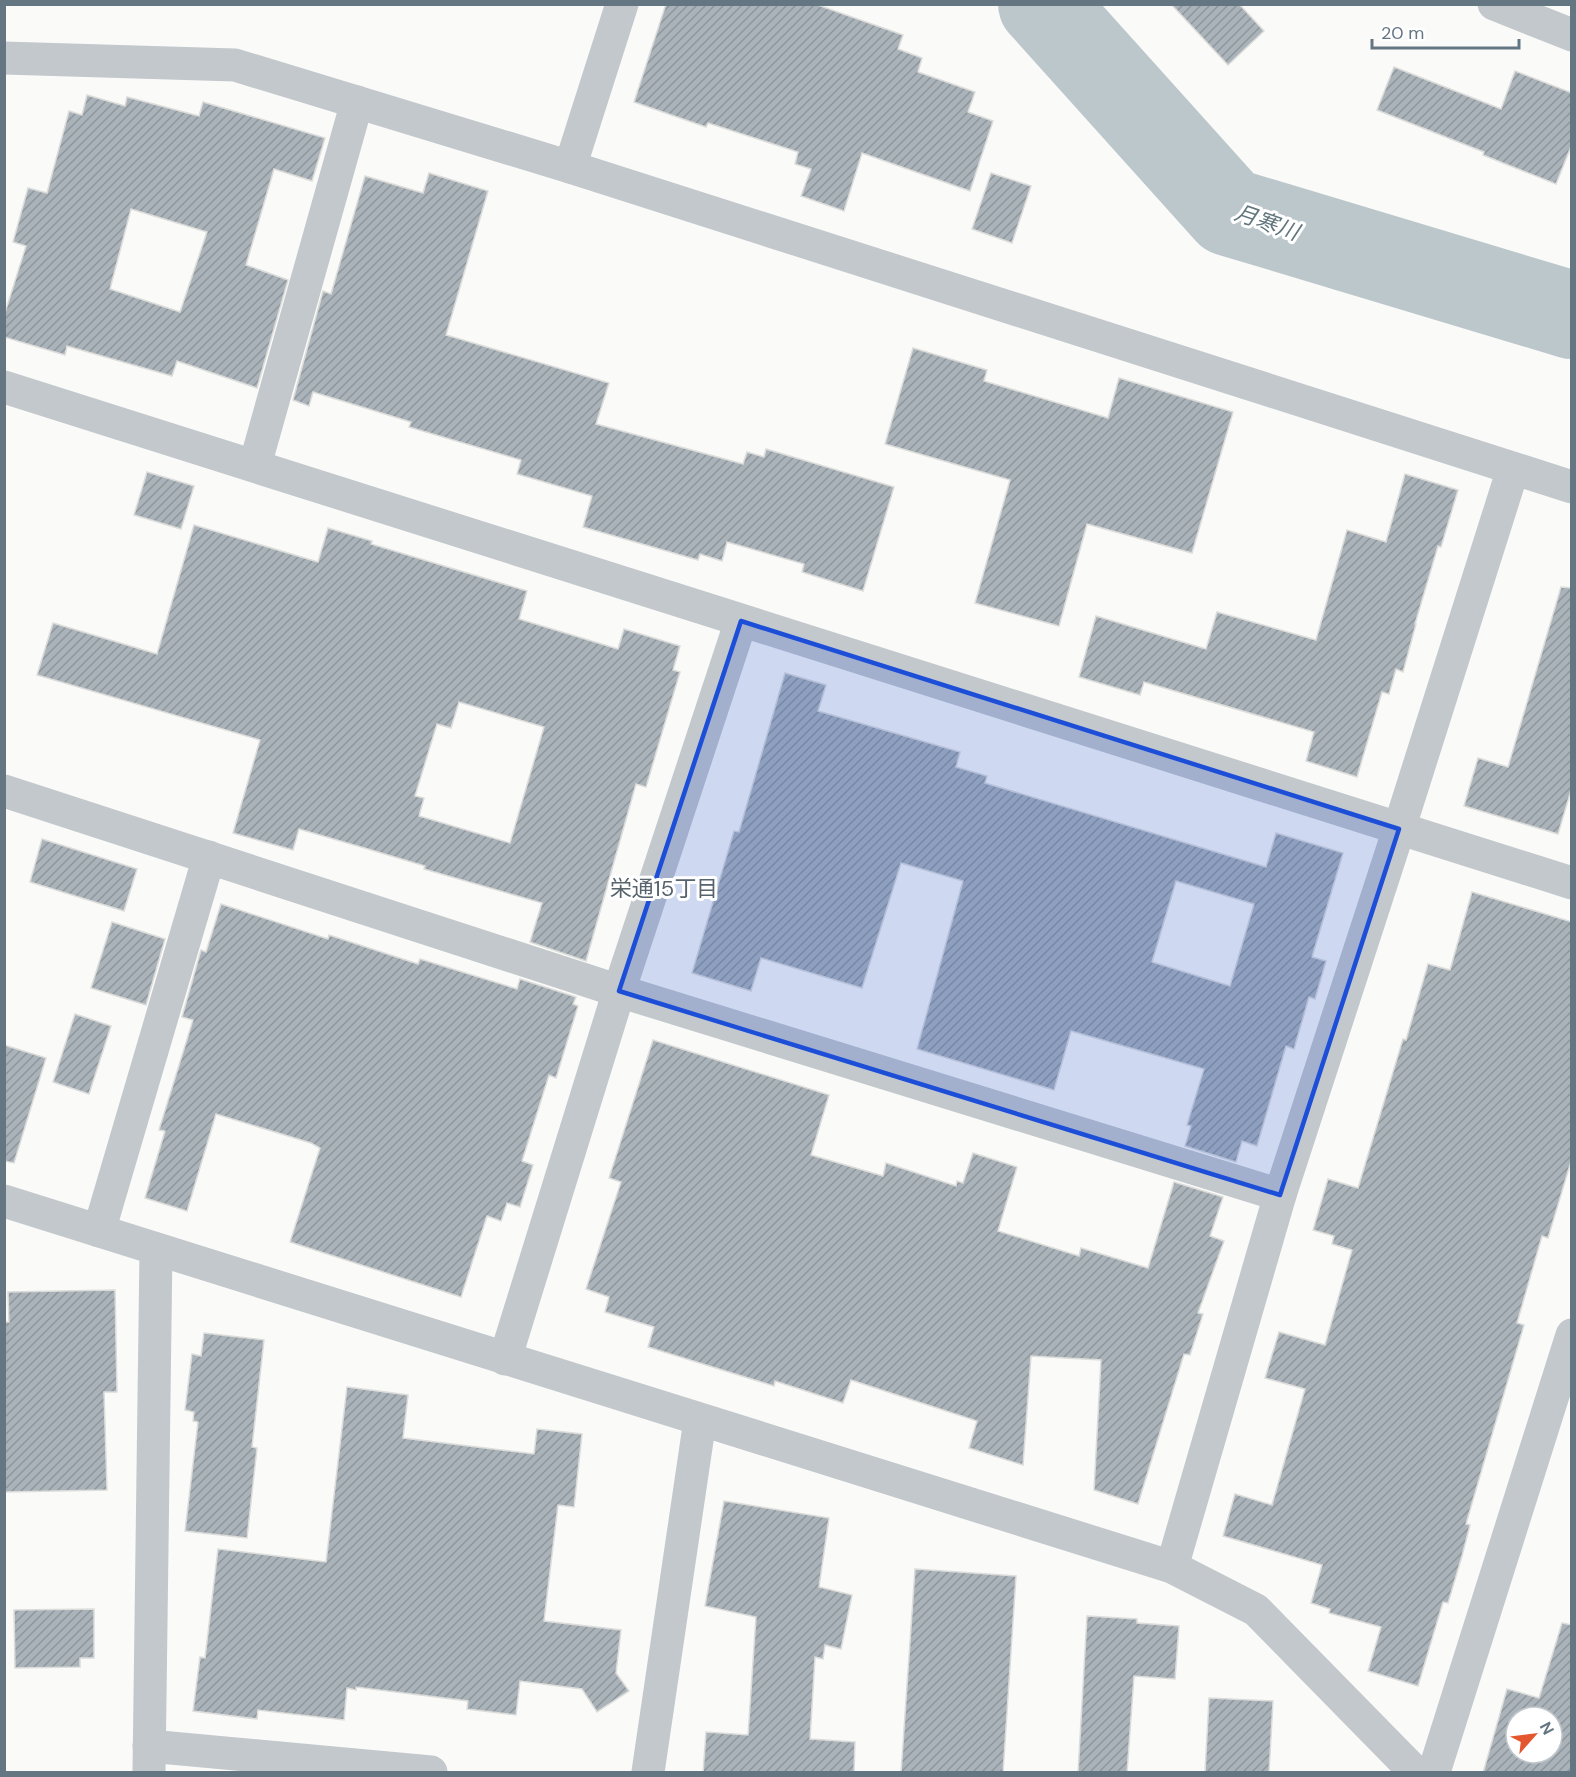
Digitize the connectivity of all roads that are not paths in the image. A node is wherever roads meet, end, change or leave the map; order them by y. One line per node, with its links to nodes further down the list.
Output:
1 (622, 4): 6 (street)
2 (1494, 4): 3 (street)
3 (1572, 35)
4 (4, 58): 5 (street)
5 (357, 102): 6 (street); 8 (street)
6 (570, 167): 9 (street)
7 (4, 387): 8 (street)
8 (255, 465): 11 (street)
9 (1513, 469): 10 (street); 13 (street)
10 (1572, 487)
11 (741, 621): 13 (street); 16 (street)
12 (4, 791): 14 (street)
13 (1399, 829): 15 (street); 17 (street)
14 (209, 857): 16 (street); 19 (street)
15 (1572, 883)
16 (619, 991): 17 (street); 22 (street)
17 (1280, 1195): 24 (street)
18 (4, 1201): 19 (street)
19 (99, 1231): 20 (street)
20 (156, 1249): 22 (street); 25 (street)
21 (1572, 1335): 29 (street)
22 (505, 1359): 23 (street)
23 (700, 1420): 24 (street); 27 (street)
24 (1172, 1567): 28 (street)
25 (149, 1759): 26 (street)
26 (431, 1773)
27 (648, 1773)
28 (1415, 1773)
29 (1434, 1773)

